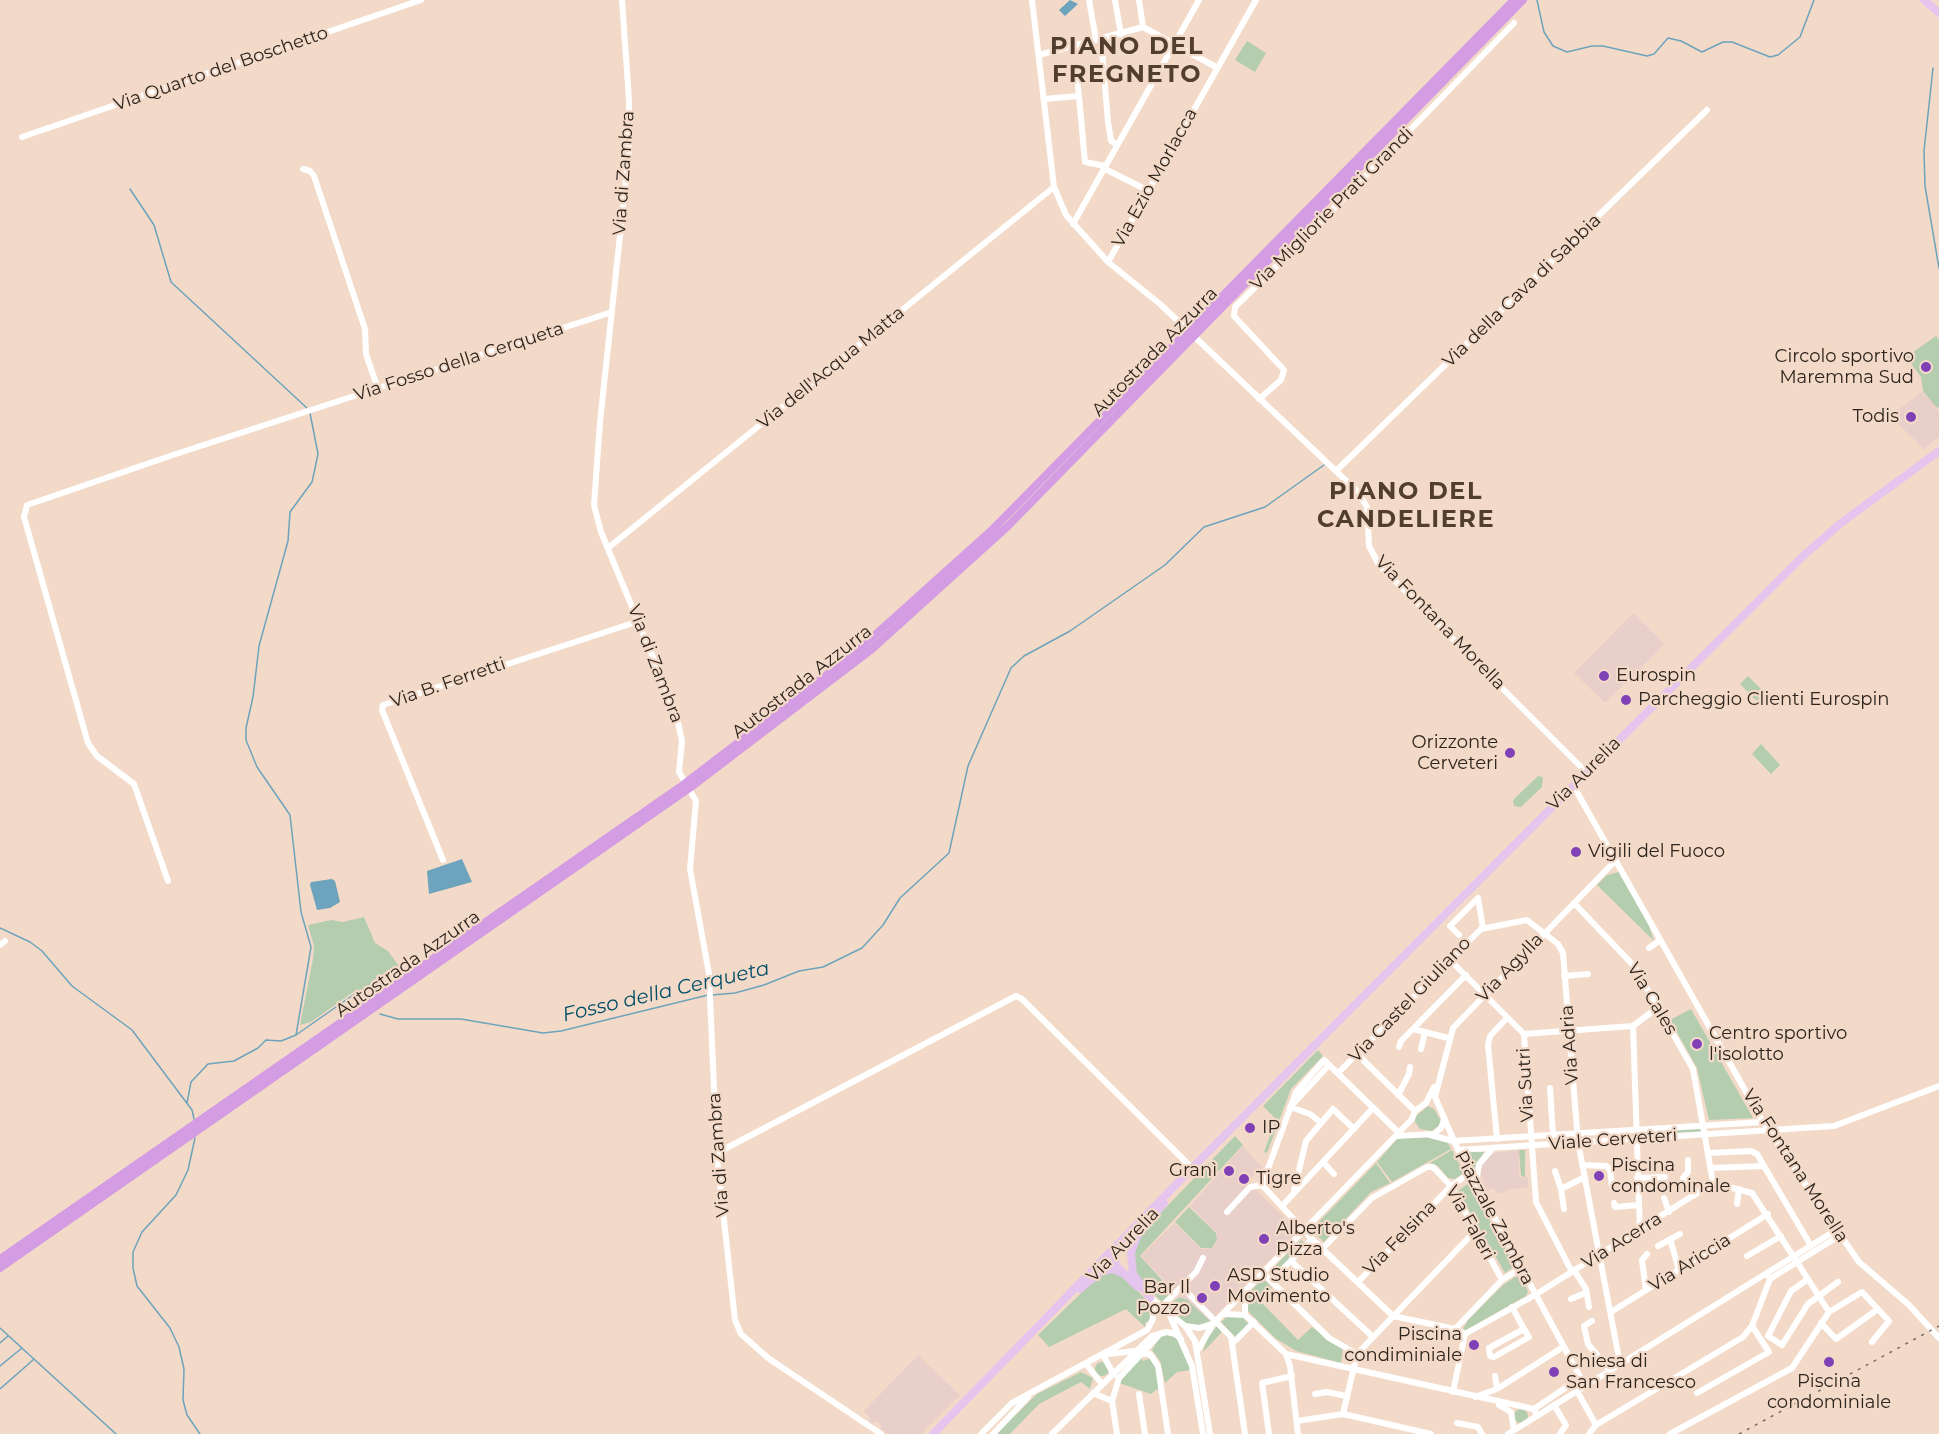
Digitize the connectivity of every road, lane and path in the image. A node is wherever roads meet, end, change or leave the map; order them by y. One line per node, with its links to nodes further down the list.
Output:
1 (421, 0): 26 (street, Via Quarto del Boschetto)
2 (622, 0): 34 (street, Via di Zambra)
3 (1032, 0): 20 (street, Via Fontana Morella)
4 (1089, 0): 18 (street)
5 (1114, 0): 16 (street)
6 (1139, 0): 15 (street)
7 (1199, 0): 19 (street)
8 (1257, 0): 21 (street, Via Ezio Morlacca)
9 (1508, 0): 17 (highway)
10 (1514, 0): 17 (highway, Autostrada Azzurra)
11 (1525, 0): 17 (highway)
12 (1924, 0): 13 (main road)
13 (1939, 13)
14 (1514, 22): 36 (street, Via Migliorie Prati Grandi)
15 (1143, 27): 16 (street); 19 (street)
16 (1121, 34): 18 (street)
17 (1485, 34): 89 (highway, Autostrada Azzurra)
18 (1098, 40): 20 (street); 27 (street)
19 (1174, 42): 21 (street); 27 (street)
20 (1040, 55): 24 (street, Via Fontana Morella)
21 (1216, 68): 31 (street, Via Ezio Morlacca)
22 (1077, 78): 23 (street)
23 (1079, 96): 24 (street); 28 (street)
24 (1044, 99): 30 (street, Via Fontana Morella)
25 (1707, 110): 38 (street, Via della Cava di Sabbia)
26 (22, 137)
27 (1116, 144): 28 (street)
28 (1104, 167): 31 (street); 32 (street)
29 (303, 169): 35 (street)
30 (1054, 187): 32 (street, Via Fontana Morella); 39 (street, Via dell'Acqua Matta)
31 (1147, 190): 33 (street, Via Ezio Morlacca)
32 (1074, 224): 33 (street, Via Fontana Morella)
33 (1108, 262): 36 (street, Via Fontana Morella)
34 (612, 312): 35 (street, Via Fosso della Cerqueta); 39 (street, Via di Zambra)
35 (378, 389): 48 (street, Via Fosso della Cerqueta)
36 (1259, 399): 38 (street, Via Fontana Morella)
37 (1939, 451): 41 (main road, Via Aurelia)
38 (1336, 471): 41 (street, Via Fontana Morella)
39 (608, 548): 40 (street, Via di Zambra)
40 (639, 621): 44 (street, Via B. Ferretti); 108 (street, Via di Zambra)
41 (1586, 772): 42 (main road, Via Aurelia)
42 (1573, 785): 43 (street, Via Fontana Morella); 84 (main road, Via Aurelia)
43 (1610, 849): 45 (street, Via Fontana Morella); 47 (street)
44 (443, 860)
45 (1616, 860): 46 (street, Via Fontana Morella); 47 (street, Via Agylla)
46 (1622, 869): 47 (street); 53 (street, Via Fontana Morella)
47 (1605, 871): 49 (street, Via Agylla)
48 (168, 881)
49 (1574, 903): 51 (street, Via Agylla); 60 (street, Via Cales)
50 (1483, 928): 51 (street, Via Castel Giuliano); 52 (street, Via Castel Giuliano); 55 (street, Via Castel Giuliano)
51 (1545, 932): 58 (street, Via Adria); 59 (street, Via Agylla)
52 (1458, 934)
53 (1660, 940): 54 (street); 88 (street, Via Fontana Morella)
54 (1649, 948)
55 (1449, 958): 57 (street); 70 (street, Via Castel Giuliano)
56 (1588, 974): 58 (street)
57 (1466, 975): 59 (street); 63 (street)
58 (1564, 976): 64 (street, Via Adria)
59 (1484, 994): 61 (street); 67 (street, Via Agylla)
60 (1657, 1008): 62 (street); 90 (street, Via Cales)
61 (1507, 1018): 66 (street); 102 (street)
62 (1633, 1026): 64 (street); 92 (street)
63 (1413, 1029): 65 (street); 68 (street)
64 (1569, 1030): 66 (street); 96 (street, Via Adria)
65 (1425, 1032): 67 (street); 69 (street)
66 (1524, 1034): 100 (street, Via Sutri)
67 (1448, 1038): 73 (street, Via Agylla)
68 (1399, 1047)
69 (1421, 1049)
70 (1357, 1054): 72 (street, Via Castel Giuliano); 76 (street)
71 (1410, 1067): 76 (street)
72 (1338, 1073): 79 (street); 81 (street)
73 (1438, 1078): 78 (street); 80 (street)
74 (1939, 1086): 93 (street, Viale Cerveteri)
75 (1550, 1088): 99 (street, Viale Cerveteri)
76 (1398, 1095): 83 (street)
77 (1326, 1103): 82 (street)
78 (1426, 1104): 80 (street); 83 (street)
79 (1290, 1107): 87 (street); 125 (street)
80 (1438, 1107): 86 (street)
81 (1373, 1108): 91 (street); 94 (street)
82 (1333, 1109): 87 (street); 91 (street)
83 (1415, 1112): 85 (street)
84 (1245, 1116): 114 (main road, Via Aurelia); 133 (main road, Via Aurelia)
85 (1413, 1119): 94 (street); 95 (street)
86 (1444, 1120): 98 (street); 103 (street, Piazzale Zambra)
87 (1320, 1122): 130 (street)
88 (1763, 1122): 90 (street, Viale Cerveteri); 93 (street, Via Fontana Morella)
89 (202, 1123): 158 (highway, Autostrada Azzurra); 162 (highway, Autostrada Azzurra)
90 (1704, 1125): 92 (street, Viale Cerveteri); 97 (street, Via Cales)
91 (1354, 1129): 111 (street)
92 (1635, 1129): 96 (street, Viale Cerveteri); 101 (street)
93 (1769, 1131): 97 (street, Viale Cerveteri); 145 (street, Via Fontana Morella)
94 (1397, 1134): 95 (street); 142 (street)
95 (1422, 1134): 98 (street)
96 (1577, 1134): 99 (street, Viale Cerveteri); 104 (street, Via Adria)
97 (1705, 1134): 101 (street, Viale Cerveteri); 109 (street, Via Cales)
98 (1430, 1135): 103 (street, Viale Cerveteri)
99 (1553, 1135): 100 (street, Viale Cerveteri)
100 (1529, 1137): 102 (street, Viale Cerveteri); 105 (street, Via Sutri)
101 (1636, 1138): 104 (street, Viale Cerveteri); 121 (street)
102 (1497, 1139): 103 (street, Viale Cerveteri)
103 (1453, 1141): 107 (street, Piazzale Zambra)
104 (1578, 1142): 105 (street, Viale Cerveteri); 112 (street, Via Adria)
105 (1530, 1146): 106 (street, Viale Cerveteri); 165 (street, Via Sutri)
106 (1493, 1148): 107 (street, Viale Cerveteri); 123 (street)
107 (1458, 1150): 117 (street, Piazzale Zambra)
108 (717, 1153): 114 (street); 247 (street, Via di Zambra)
109 (1708, 1153): 113 (street); 115 (street, Via Cales)
110 (1688, 1160): 131 (street)
111 (1323, 1162): 118 (street); 130 (street)
112 (1583, 1165): 119 (street, Via Adria); 127 (street)
113 (1763, 1166): 115 (street); 151 (street)
114 (1192, 1168): 122 (main road, Via Aurelia)
115 (1711, 1168): 124 (street, Via Cales)
116 (1555, 1171): 128 (street)
117 (1470, 1173): 123 (street, Piazzale Zambra); 126 (street, Via Felsina)
118 (1334, 1174)
119 (1585, 1177): 128 (street); 154 (street, Via Adria)
120 (1665, 1177): 121 (street)
121 (1637, 1178): 136 (street)
122 (1178, 1183): 153 (main road); 183 (main road, Via Aurelia)
123 (1476, 1183): 163 (street, Piazzale Zambra)
124 (1713, 1183): 129 (street); 131 (street, Via Acerra)
125 (1262, 1185): 137 (street); 139 (street)
126 (1451, 1186): 143 (street, Via Faleri); 152 (street, Via Faleri); 172 (street, Via Felsina)
127 (1612, 1186)
128 (1561, 1189): 138 (street)
129 (1739, 1189): 135 (street); 141 (street)
130 (1293, 1194): 137 (street)
131 (1695, 1195): 140 (street, Via Acerra)
132 (1665, 1198): 140 (street, Via Acerra)
133 (1164, 1203): 153 (main road, Via Aurelia); 161 (main road)
134 (1614, 1203): 136 (street)
135 (1737, 1204)
136 (1638, 1205): 144 (street)
137 (1281, 1206): 142 (street)
138 (1564, 1209)
139 (1227, 1212)
140 (1669, 1212): 144 (street, Via Acerra)
141 (1768, 1214): 147 (street); 164 (street, Via Ariccia)
142 (1304, 1230): 148 (street); 166 (street)
143 (1476, 1231): 170 (street, Via Faleri); 192 (street)
144 (1640, 1231): 154 (street, Via Acerra)
145 (1838, 1233): 151 (street); 159 (street); 202 (street, Via Fontana Morella)
146 (1680, 1234): 149 (street)
147 (1781, 1236): 156 (street); 159 (street)
148 (1312, 1239): 152 (street); 160 (street)
149 (1670, 1239): 150 (street); 164 (street)
150 (1658, 1246)
151 (1811, 1246): 159 (street)
152 (1323, 1248): 172 (street)
153 (1114, 1253): 161 (main road); 167 (main road); 178 (main road, Via Aurelia); 183 (main road)
154 (1600, 1254): 165 (street, Via Acerra); 188 (street, Via Adria)
155 (1647, 1254): 175 (street)
156 (1748, 1256)
157 (1203, 1258): 174 (street)
158 (0, 1259)
159 (1796, 1259): 168 (street); 169 (street)
160 (1291, 1261): 171 (street); 204 (street)
161 (1130, 1264): 181 (main road)
162 (0, 1268)
163 (1521, 1268): 170 (street); 179 (street, Piazzale Zambra)
164 (1679, 1270): 175 (street, Via Ariccia)
165 (1573, 1271): 177 (street, Via Acerra); 179 (street, Via Acerra)
166 (1263, 1273): 171 (street); 176 (street)
167 (1123, 1274): 178 (main road); 181 (main road)
168 (1769, 1276): 198 (street); 215 (street)
169 (1808, 1279): 180 (street); 180 (street)
170 (1502, 1280): 199 (street)
171 (1271, 1281): 212 (street)
172 (1358, 1282): 192 (street)
173 (1838, 1282): 180 (street)
174 (1182, 1287): 186 (street); 195 (street)
175 (1646, 1290): 188 (street, Via Ariccia)
176 (1245, 1292): 190 (street); 191 (street)
177 (1585, 1293): 182 (street, Via Acerra); 185 (street, Via Acerra)
178 (1074, 1294): 216 (main road, Via Aurelia)
179 (1535, 1295): 184 (street, Via Acerra); 207 (street, Piazzale Zambra)
180 (1819, 1296): 189 (street)
181 (1151, 1299): 186 (street); 213 (street)
182 (1571, 1299)
183 (1056, 1306): 216 (main road, Via Aurelia)
184 (1512, 1307): 200 (street); 201 (street, Via Acerra)
185 (1589, 1307)
186 (1163, 1309): 197 (street); 203 (street)
187 (1878, 1309): 189 (street); 196 (street); 205 (street)
188 (1611, 1312): 215 (street, Via Adria)
189 (1829, 1312): 196 (street)
190 (1223, 1314): 191 (street); 195 (street)
191 (1245, 1315): 194 (street)
192 (1394, 1316): 199 (street); 204 (street)
193 (1592, 1321): 218 (street)
194 (1254, 1322): 206 (street); 211 (street)
195 (1215, 1323): 197 (street); 206 (street); 209 (street)
196 (1821, 1323): 266 (street)
197 (1185, 1326): 203 (street); 209 (street)
198 (1752, 1326): 230 (street); 244 (street)
199 (1455, 1329): 201 (street)
200 (1524, 1329): 200 (street)
201 (1465, 1334): 228 (street)
202 (1936, 1334)
203 (1179, 1336): 208 (street); 210 (street)
204 (1373, 1337): 212 (street)
205 (1872, 1342)
206 (1233, 1343): 257 (street)
207 (1563, 1347): 222 (street, Piazzale Zambra); 226 (street)
208 (1186, 1350): 209 (street); 255 (street)
209 (1198, 1350): 256 (street)
210 (1137, 1353): 213 (street); 219 (street); 225 (street); 254 (street)
211 (1286, 1354): 217 (street); 221 (street)
212 (1357, 1354): 217 (street)
213 (1103, 1355): 214 (street); 219 (street)
214 (1086, 1364): 223 (street); 231 (street)
215 (1620, 1364): 218 (street)
216 (997, 1369): 248 (main road, Via Aurelia)
217 (1353, 1370): 228 (street); 234 (street)
218 (1610, 1371): 224 (street)
219 (1114, 1372): 223 (street); 225 (street)
220 (1495, 1376): 226 (street)
221 (1292, 1377): 242 (street); 258 (street)
222 (1580, 1378): 224 (street, Piazzale Zambra); 239 (street)
223 (1102, 1384): 229 (street)
224 (1585, 1386): 227 (street)
225 (1116, 1388): 237 (street)
226 (1497, 1389): 235 (street)
227 (1577, 1391): 238 (street); 244 (street)
228 (1453, 1392): 235 (street)
229 (1093, 1393): 237 (street); 251 (street)
230 (1697, 1393)
231 (1030, 1394): 249 (street); 250 (street)
232 (1139, 1394): 253 (street)
233 (1315, 1394): 234 (street)
234 (1346, 1396): 240 (street)
235 (1474, 1397): 236 (street)
236 (1487, 1400): 239 (street); 246 (street)
237 (1112, 1401): 252 (street)
238 (1554, 1405): 241 (street); 264 (street)
239 (1533, 1409): 241 (street)
240 (1342, 1414): 242 (street); 245 (street)
241 (1537, 1416): 246 (street)
242 (1297, 1421): 259 (street)
243 (1457, 1423): 262 (street)
244 (1596, 1425): 265 (street)
245 (1394, 1426): 260 (street); 261 (street)
246 (1514, 1430): 263 (street)
247 (881, 1434)
248 (933, 1434)
249 (981, 1434)
250 (993, 1434)
251 (1052, 1434)
252 (1117, 1434)
253 (1145, 1434)
254 (1168, 1434)
255 (1203, 1434)
256 (1210, 1434)
257 (1245, 1434)
258 (1269, 1434)
259 (1298, 1434)
260 (1392, 1434)
261 (1431, 1434)
262 (1482, 1434)
263 (1508, 1434)
264 (1560, 1434)
265 (1589, 1434)
266 (1670, 1434)

